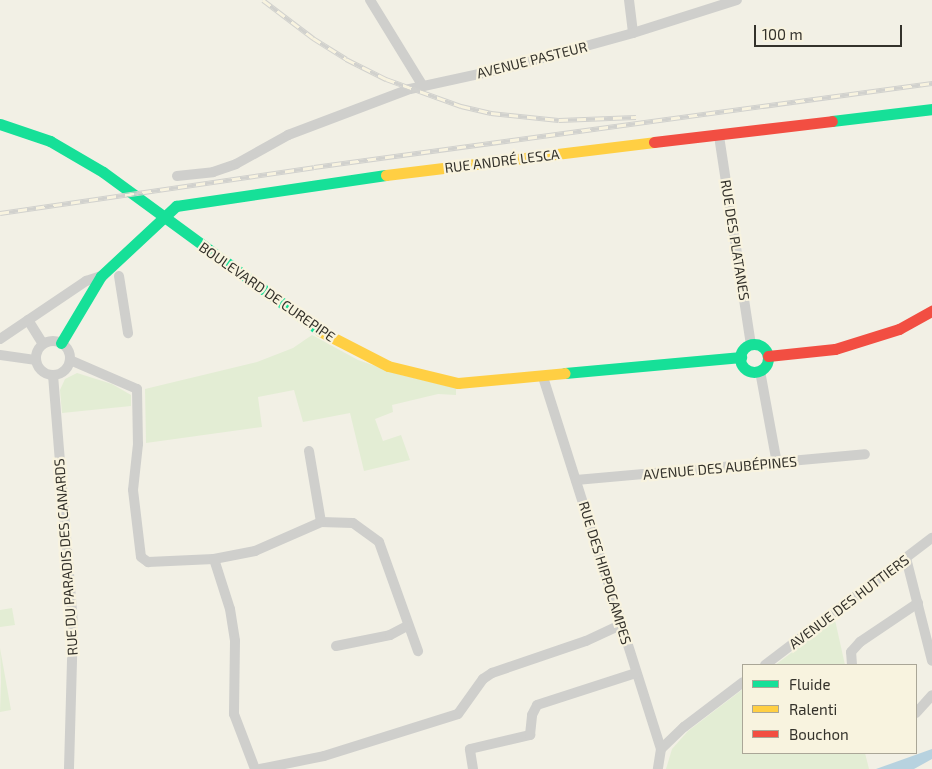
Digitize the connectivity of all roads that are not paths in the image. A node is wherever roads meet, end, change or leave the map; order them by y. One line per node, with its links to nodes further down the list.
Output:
1 (370, 0): 5 (street)
2 (629, 0): 4 (street)
3 (733, 1): 4 (street, AVENUE PASTEUR)
4 (633, 33): 5 (street, AVENUE PASTEUR)
5 (423, 86): 9 (street, AVENUE PASTEUR)
6 (932, 109): 8 (main road, RUE ANDRÉ LESCA)
7 (0, 124): 26 (main road, BOULEVARD DE CUREPIPE)
8 (719, 136): 10 (main road, RUE ANDRÉ LESCA); 18 (street, RUE DES PLATANES)
9 (177, 176)
10 (101, 276): 13 (street, RUE ANDRÉ LESCA); 16 (main road, RUE ANDRÉ LESCA)
11 (119, 276): 14 (street)
12 (932, 311): 20 (main road)
13 (28, 320): 15 (street, RUE ANDRÉ LESCA); 17 (street)
14 (128, 333)
15 (0, 339)
16 (61, 343): 17 (street); 23 (street)
17 (43, 344): 22 (street)
18 (752, 345): 20 (main road); 21 (main road)
19 (0, 354): 22 (street)
20 (768, 356): 24 (main road)
21 (741, 358): 24 (main road); 26 (main road, BOULEVARD DE CUREPIPE)
22 (35, 360): 25 (street)
23 (70, 360): 25 (street); 34 (street)
24 (760, 371): 29 (street)
25 (52, 375): 48 (street, RUE DU PARADIS DES CANARDS)
26 (543, 377): 30 (street, RUE DES HIPPOCAMPES)
27 (309, 451): 31 (street)
28 (865, 454): 29 (street, AVENUE DES AUBÉPINES)
29 (777, 464): 30 (street, AVENUE DES AUBÉPINES)
30 (576, 480): 36 (street, RUE DES HIPPOCAMPES)
31 (321, 522): 34 (street); 37 (street)
32 (932, 538): 33 (street, AVENUE DES HUTTIERS)
33 (906, 558): 35 (street); 41 (street, AVENUE DES HUTTIERS)
34 (214, 559): 49 (street)
35 (918, 602): 40 (street); 42 (street)
36 (622, 624): 43 (street, RUE DES HIPPOCAMPES); 50 (street)
37 (407, 626): 38 (street); 39 (street)
38 (336, 646)
39 (418, 651)
40 (932, 661)
41 (766, 664)
42 (852, 664)
43 (636, 673): 47 (street, RUE DES HIPPOCAMPES); 51 (street)
44 (742, 683): 47 (street)
45 (932, 695): 46 (street)
46 (917, 712)
47 (661, 750): 52 (street, RUE DES HIPPOCAMPES)
48 (69, 769)
49 (255, 769)
50 (260, 769)
51 (473, 769)
52 (658, 769)

